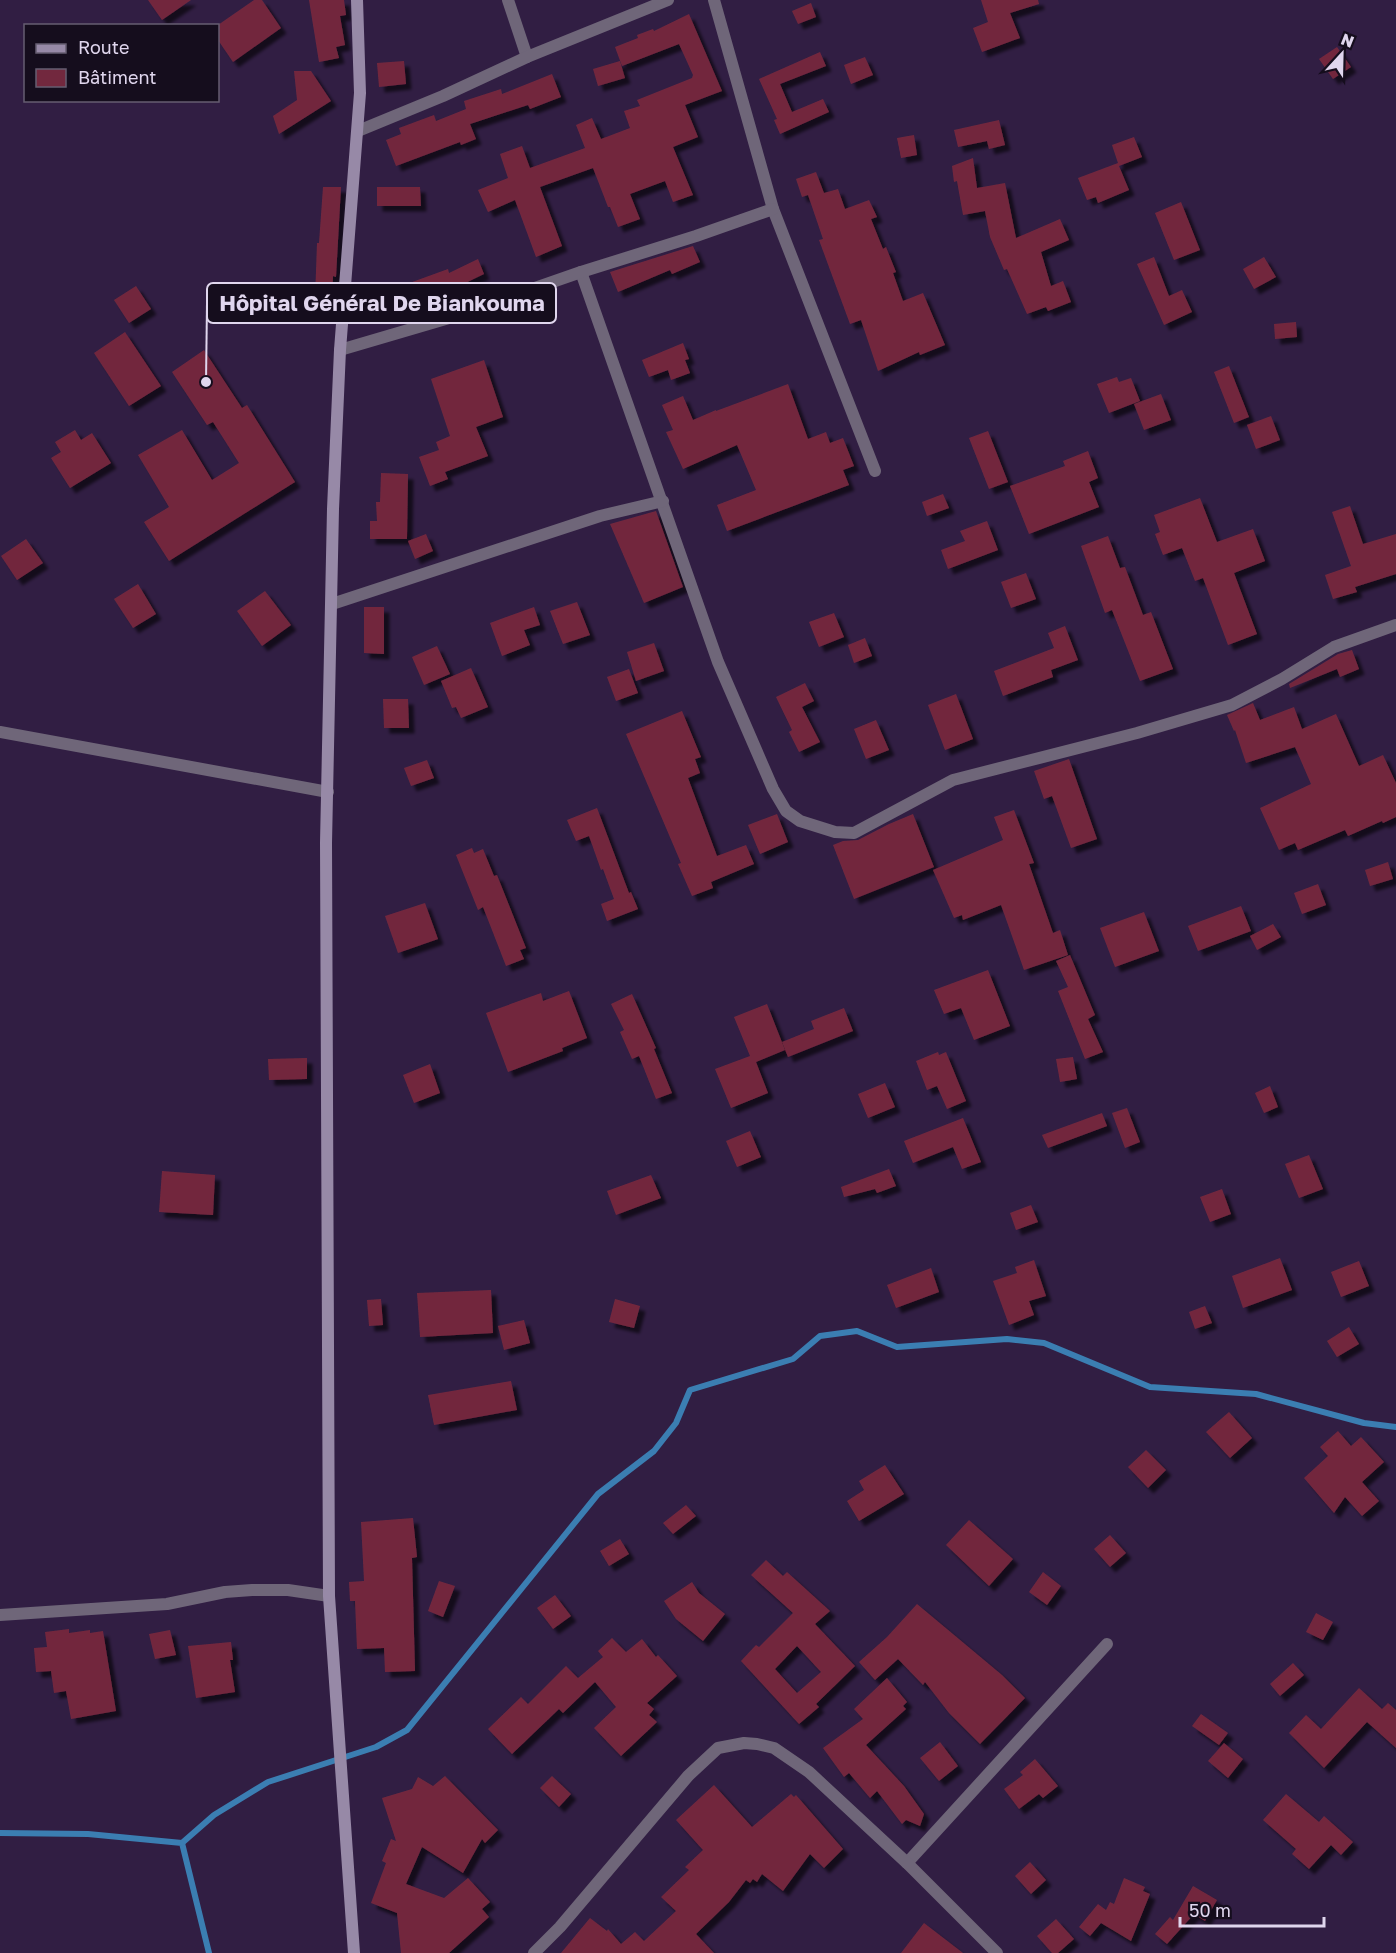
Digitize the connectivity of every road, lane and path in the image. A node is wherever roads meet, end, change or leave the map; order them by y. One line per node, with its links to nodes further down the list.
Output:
1 (357, 0): 6 (street)
2 (508, 0): 5 (street)
3 (668, 0): 5 (street)
4 (714, 0): 7 (street)
5 (528, 57): 6 (street)
6 (358, 131): 9 (street)
7 (773, 208): 8 (street); 10 (street)
8 (581, 272): 9 (street); 11 (street)
9 (340, 350): 12 (street)
10 (875, 471)
11 (663, 501): 12 (street); 13 (street)
12 (332, 604): 15 (street)
13 (1396, 626)
14 (0, 732): 15 (street)
15 (328, 792): 16 (street)
16 (329, 1596): 17 (street); 20 (street)
17 (0, 1615)
18 (1107, 1644): 19 (street)
19 (907, 1863): 21 (street); 22 (street)
20 (354, 1953)
21 (534, 1953)
22 (997, 1953)

